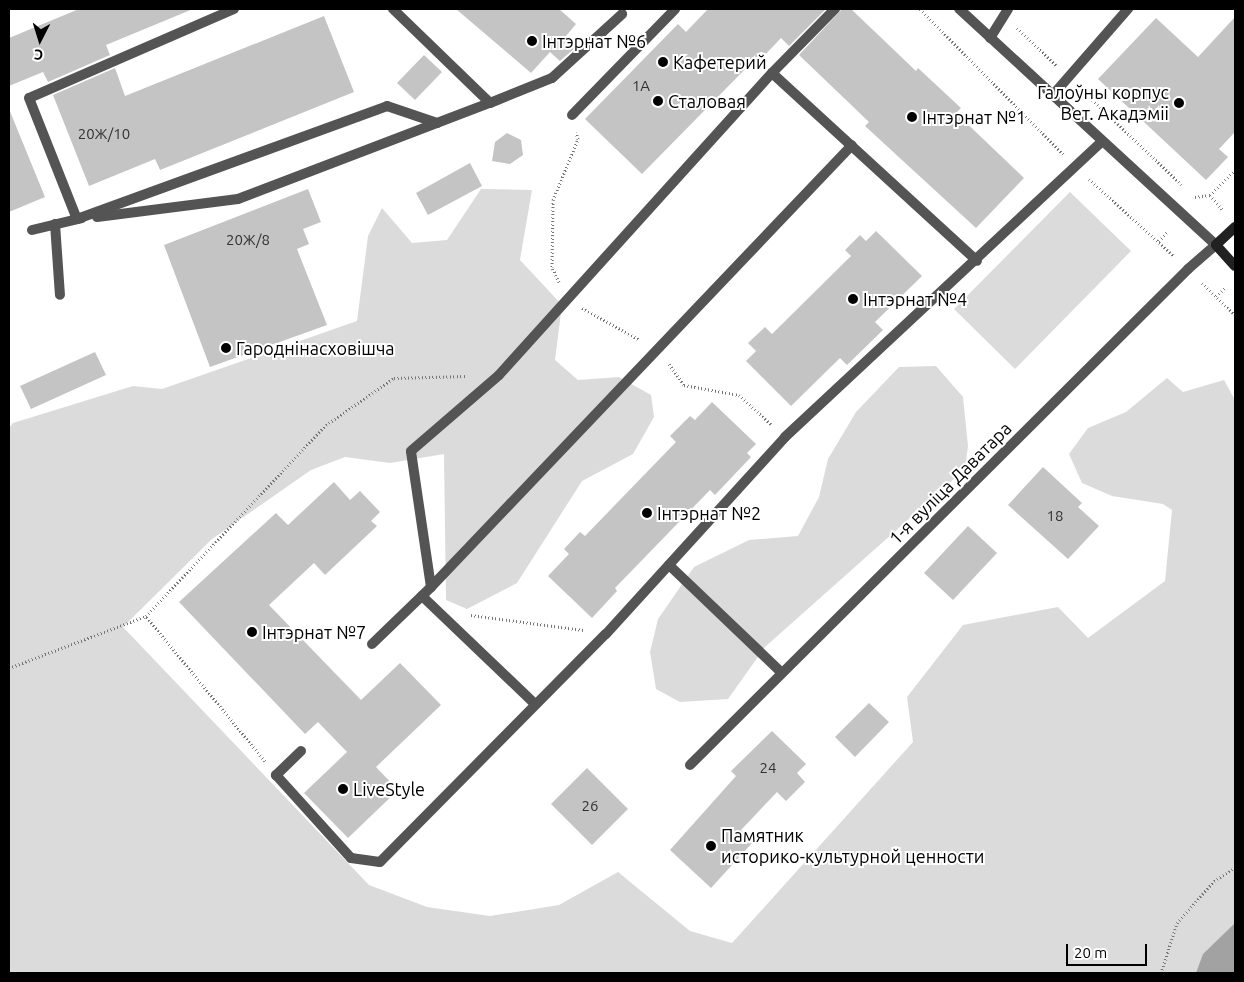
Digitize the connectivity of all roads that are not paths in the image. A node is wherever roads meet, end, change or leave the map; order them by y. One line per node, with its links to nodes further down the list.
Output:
1 (234, 9): 17 (street)
2 (393, 9): 12 (street)
3 (676, 9): 13 (street)
4 (835, 9): 10 (street)
5 (959, 9): 9 (street)
6 (1128, 9): 11 (street)
7 (622, 11): 12 (street)
8 (1006, 12): 9 (street)
9 (990, 38): 11 (street)
10 (772, 73): 16 (street); 26 (street)
11 (1052, 96): 15 (street)
12 (490, 103): 14 (street)
13 (572, 115)
14 (437, 123): 17 (street); 17 (street)
15 (1101, 142): 21 (street); 22 (street)
16 (852, 145): 22 (street); 26 (street)
17 (77, 219): 18 (street)
18 (56, 224): 20 (street); 24 (street)
19 (1235, 227): 21 (street, 1-я вуліца Даватара)
20 (32, 230)
21 (1216, 245): 23 (street); 29 (street, 1-я вуліца Даватара)
22 (977, 261): 25 (street)
23 (1235, 266)
24 (60, 295)
25 (669, 565): 29 (street); 30 (street)
26 (431, 587): 27 (street)
27 (422, 596): 28 (street); 30 (street)
28 (372, 644)
29 (782, 673): 32 (street, 1-я вуліца Даватара)
30 (534, 703): 31 (street)
31 (301, 751)
32 (690, 765)

